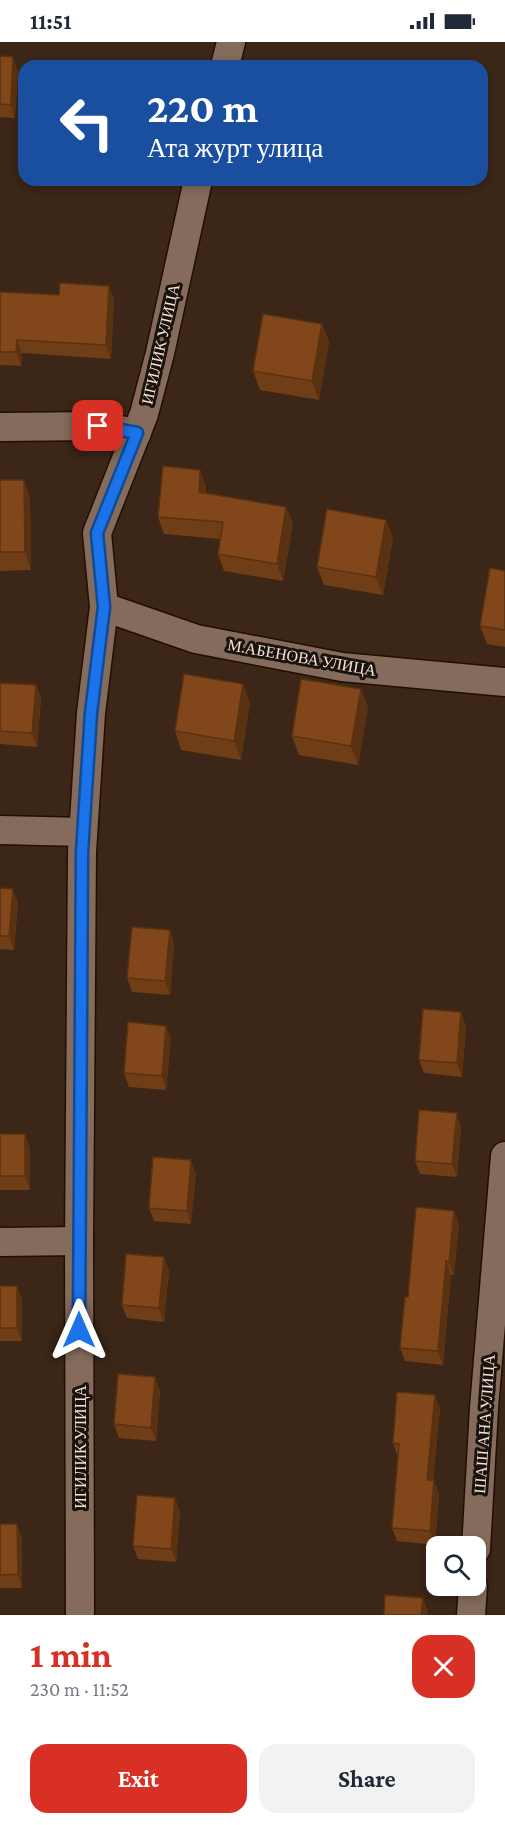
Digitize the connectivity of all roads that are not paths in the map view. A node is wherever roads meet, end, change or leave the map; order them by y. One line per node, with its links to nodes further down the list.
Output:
1 (231, 42): 2 (street)
2 (226, 60)
3 (197, 186): 5 (street, ИГИЛИК УЛИЦА)
4 (0, 427): 5 (street)
5 (137, 433): 6 (street, ИГИЛИК УЛИЦА)
6 (104, 607): 7 (street, М.АБЕНОВА УЛИЦА); 9 (street, ИГИЛИК УЛИЦА)
7 (505, 682)
8 (0, 830): 9 (street)
9 (83, 832): 11 (street, ИГИЛИК УЛИЦА)
10 (505, 1156): 13 (street, ШАШ АНА УЛИЦА)
11 (79, 1241): 12 (street); 15 (street, ИГИЛИК УЛИЦА)
12 (0, 1242)
13 (477, 1536)
14 (472, 1596): 16 (street)
15 (80, 1615)
16 (471, 1615)

